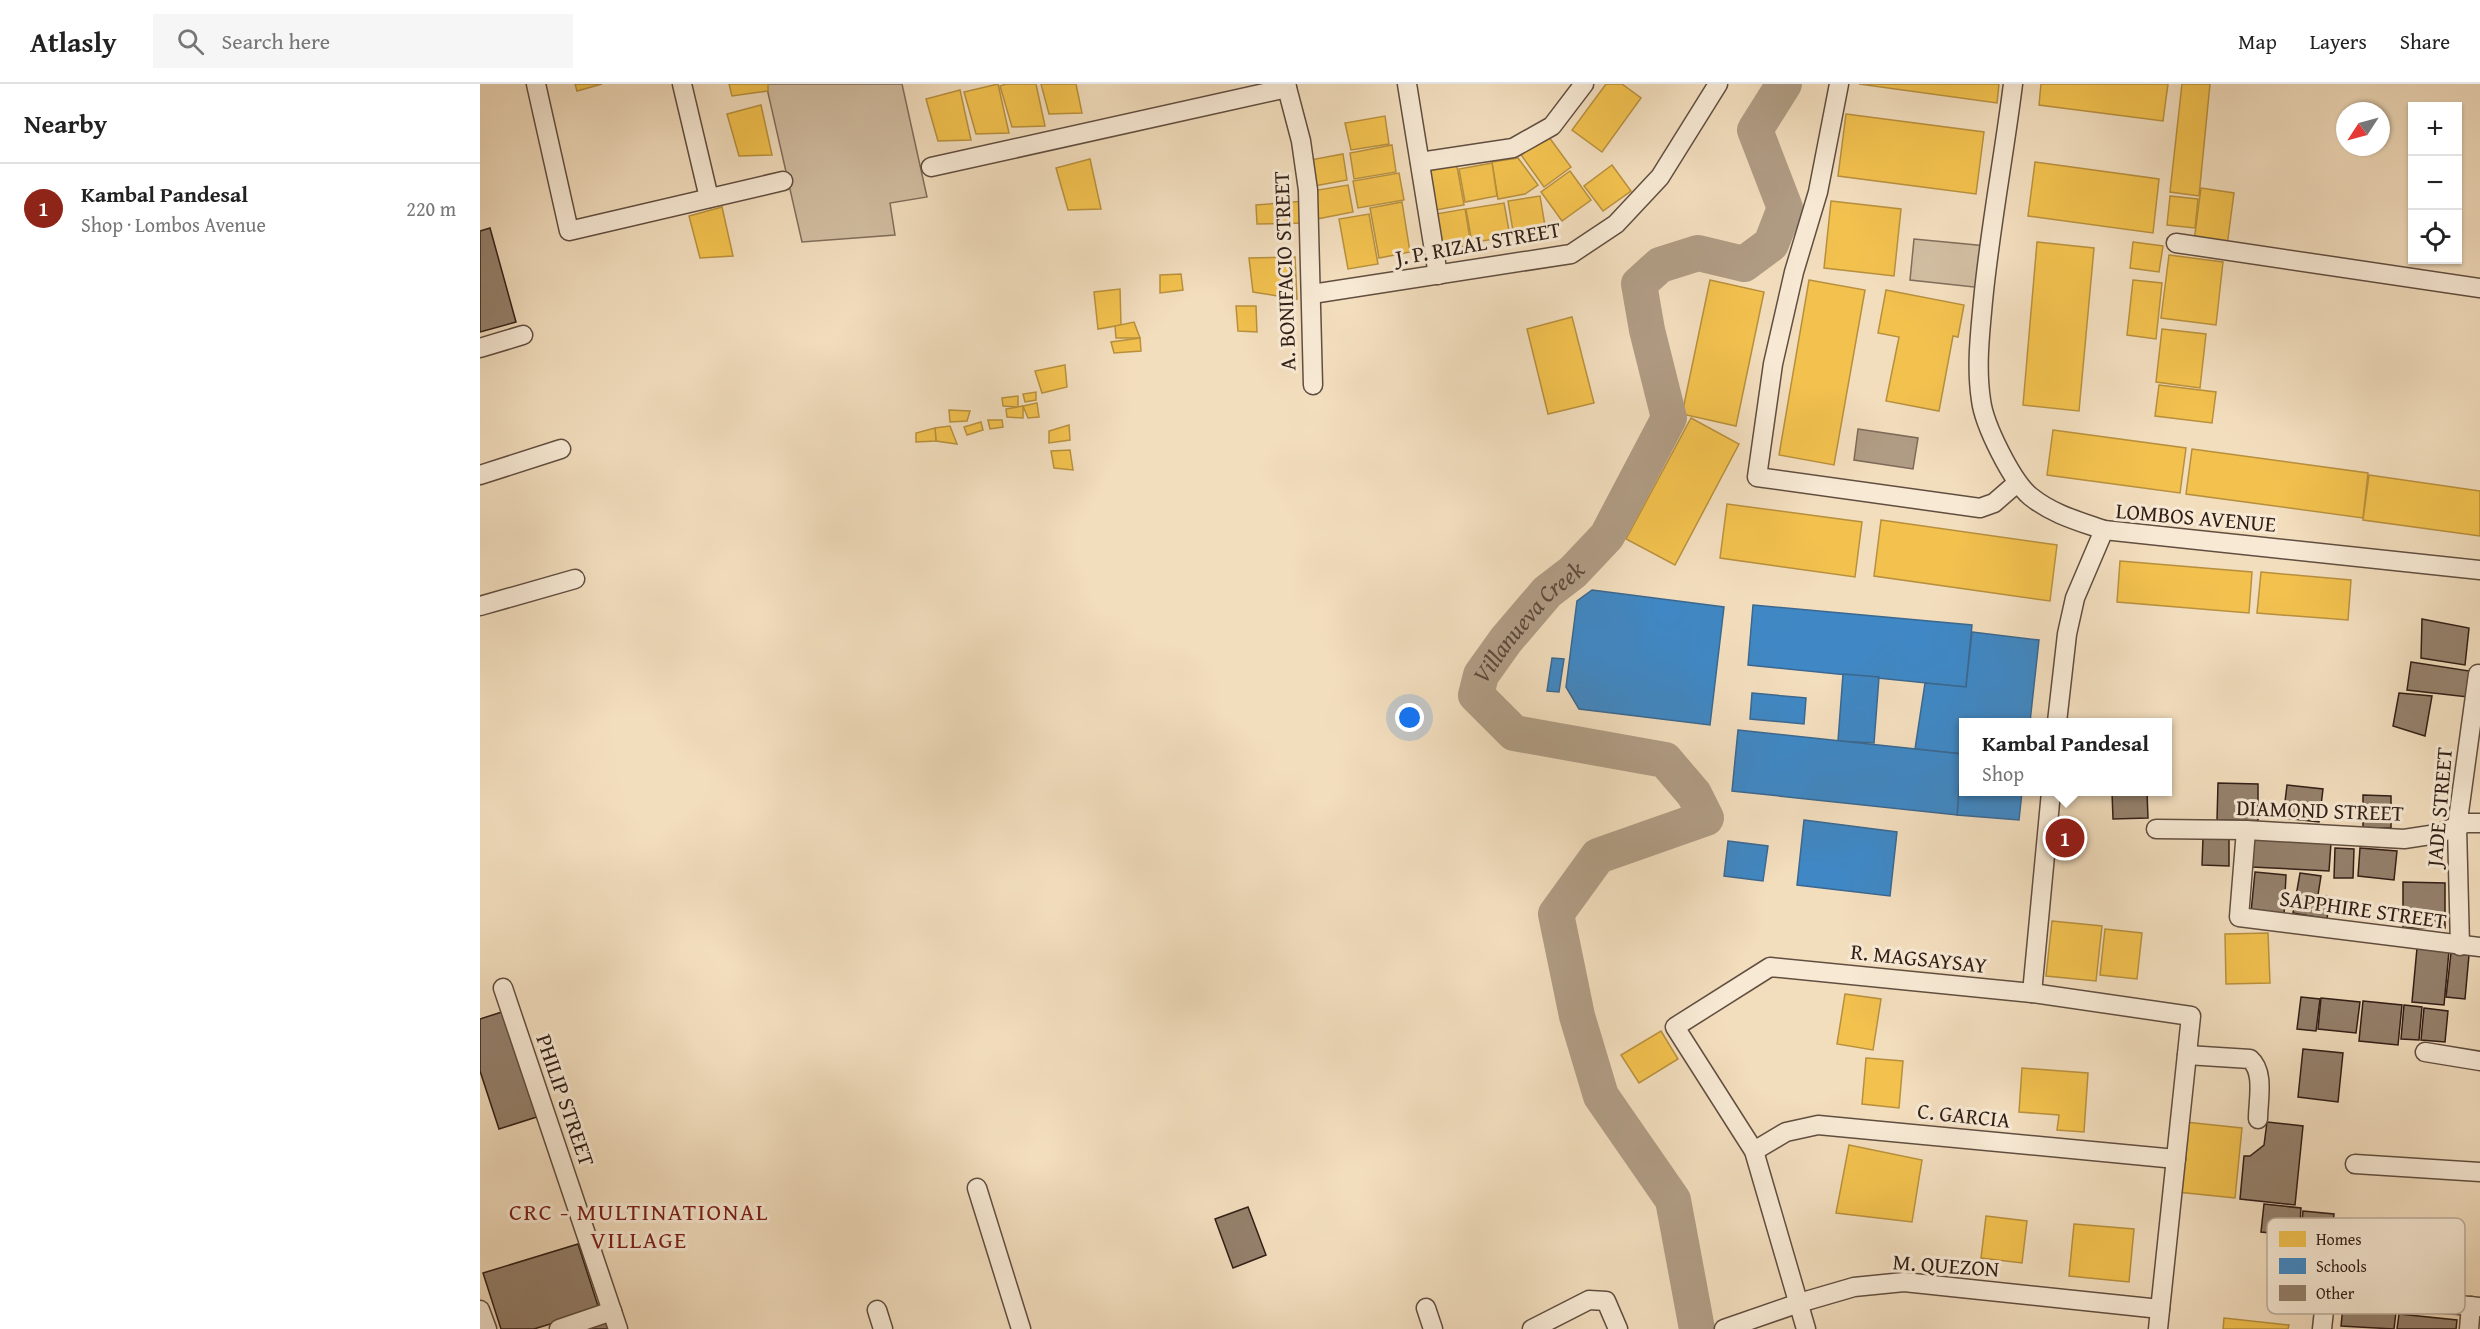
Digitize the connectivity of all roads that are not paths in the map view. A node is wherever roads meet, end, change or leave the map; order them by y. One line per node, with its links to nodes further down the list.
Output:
1 (536, 84): 12 (street)
2 (682, 84): 12 (street)
3 (1407, 84): 9 (street)
4 (1584, 84): 9 (street)
5 (1718, 84): 14 (street, J. P. RIZAL STREET)
6 (1839, 84): 22 (street)
7 (2013, 84): 22 (street)
8 (1287, 86): 10 (street); 16 (street, A. BONIFACIO STREET)
9 (1420, 162): 14 (street)
10 (932, 167)
11 (783, 181): 12 (street)
12 (709, 198)
13 (2176, 243): 15 (street)
14 (1438, 275): 16 (street, J. P. RIZAL STREET)
15 (2480, 288)
16 (1312, 294): 19 (street, A. BONIFACIO STREET)
17 (523, 335): 18 (street)
18 (480, 348)
19 (1313, 385)
20 (561, 449): 21 (street)
21 (480, 475)
22 (2017, 483): 23 (street)
23 (2104, 530): 24 (street, LOMBOS AVENUE); 28 (street, LOMBOS AVENUE)
24 (2480, 570)
25 (575, 579): 26 (street)
26 (480, 606)
27 (2478, 674): 31 (street, JADE STREET)
28 (2058, 718)
29 (2051, 796): 37 (street)
30 (2480, 823): 31 (street, DIAMOND STREET)
31 (2457, 827): 33 (street, DIAMOND STREET); 34 (street, JADE STREET)
32 (2156, 829): 33 (street, DIAMOND STREET)
33 (2246, 830): 34 (street, SAPPHIRE STREET)
34 (2460, 946): 35 (street, SAPPHIRE STREET)
35 (2480, 947)
36 (503, 988): 53 (street, PHILIP STREET)
37 (2032, 993): 39 (street, R. MAGSAYSAY); 42 (street, R. MAGSAYSAY)
38 (2425, 1052): 40 (street)
39 (2187, 1055): 41 (street); 43 (street, R. MAGSAYSAY)
40 (2480, 1061)
41 (2258, 1119)
42 (1754, 1151): 43 (street, C. GARCIA); 47 (street, R. MAGSAYSAY)
43 (2176, 1159): 50 (street, R. MAGSAYSAY)
44 (2355, 1164): 45 (street)
45 (2480, 1172)
46 (977, 1188): 60 (street)
47 (1799, 1303): 50 (street, M. QUEZON); 55 (street, M. QUEZON); 64 (street, R. MAGSAYSAY)
48 (2476, 1306): 67 (street)
49 (1426, 1308): 61 (street)
50 (2160, 1309): 65 (street, R. MAGSAYSAY)
51 (480, 1310): 56 (street)
52 (877, 1310): 59 (street)
53 (612, 1311): 57 (street); 58 (street, PHILIP STREET)
54 (2324, 1314): 66 (street)
55 (1729, 1327)
56 (487, 1329)
57 (559, 1329)
58 (618, 1329)
59 (883, 1329)
60 (1021, 1329)
61 (1433, 1329)
62 (1532, 1329): 63 (street)
63 (1618, 1329)
64 (1806, 1329)
65 (2158, 1329)
66 (2322, 1329)
67 (2469, 1329)

